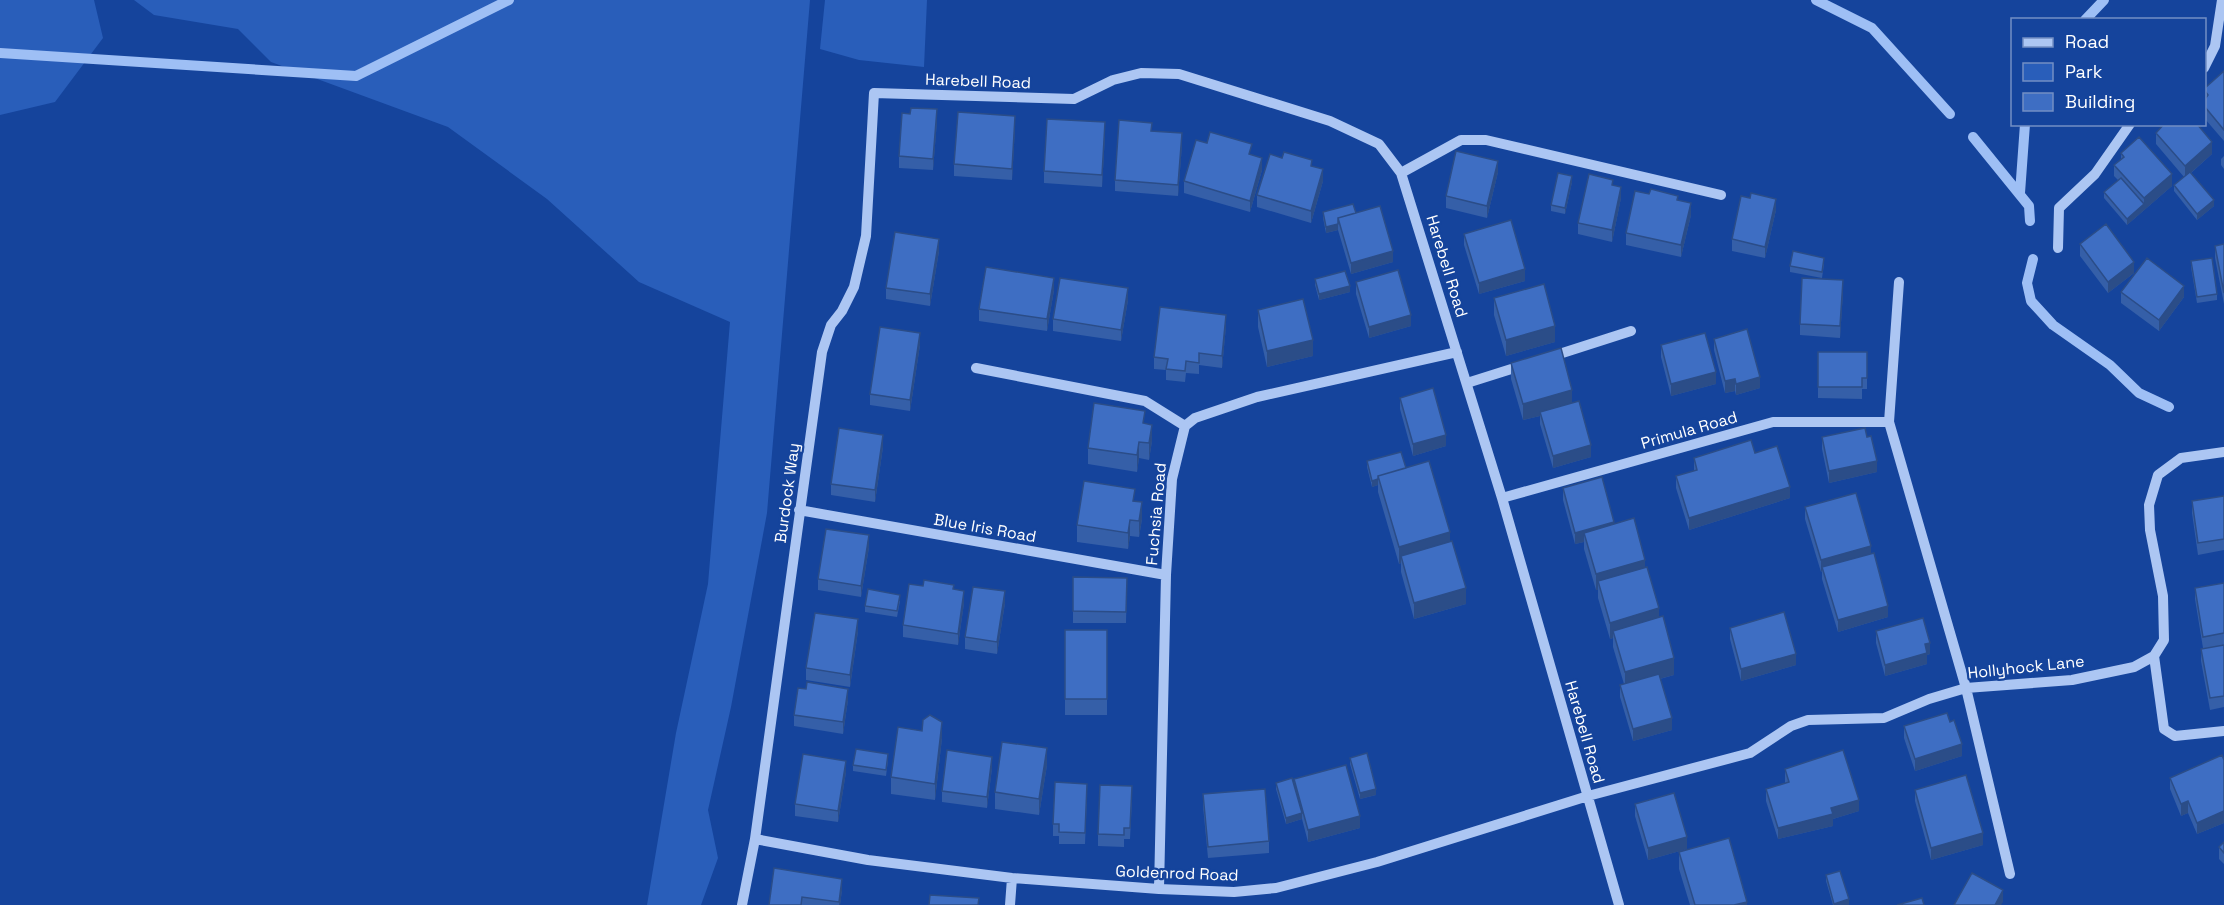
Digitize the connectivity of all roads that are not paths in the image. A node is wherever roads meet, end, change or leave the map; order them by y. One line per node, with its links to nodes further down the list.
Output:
1 (2222, 0): 2 (street)
2 (2206, 66)
3 (874, 93): 5 (street, Harebell Road); 17 (street, Burdock Way)
4 (2129, 126): 7 (street)
5 (1401, 173): 6 (street); 10 (street, Harebell Road)
6 (1721, 195)
7 (2058, 248)
8 (1899, 282): 13 (street)
9 (1631, 331): 12 (street)
10 (1457, 352): 12 (street, Harebell Road); 14 (street)
11 (976, 368): 14 (street)
12 (1467, 383): 16 (street, Harebell Road)
13 (1889, 422): 16 (street, Primula Road); 20 (street)
14 (1185, 426): 18 (street, Fuchsia Road)
15 (2224, 452): 19 (street)
16 (1502, 498): 22 (street, Harebell Road)
17 (799, 510): 18 (street, Blue Iris Road); 23 (street, Burdock Way)
18 (1166, 575): 26 (street, Fuchsia Road)
19 (2154, 656): 20 (street, Hollyhock Lane); 21 (street)
20 (1966, 688): 22 (street, Hollyhock Lane); 24 (street)
21 (2224, 731)
22 (1588, 796): 26 (street, Goldenrod Road); 29 (street, Harebell Road)
23 (754, 839): 25 (street, Goldenrod Road); 27 (street, Burdock Way)
24 (2010, 874)
25 (1012, 878): 26 (street, Goldenrod Road); 28 (street)
26 (1160, 889)
27 (742, 905)
28 (1010, 905)
29 (1619, 905)

